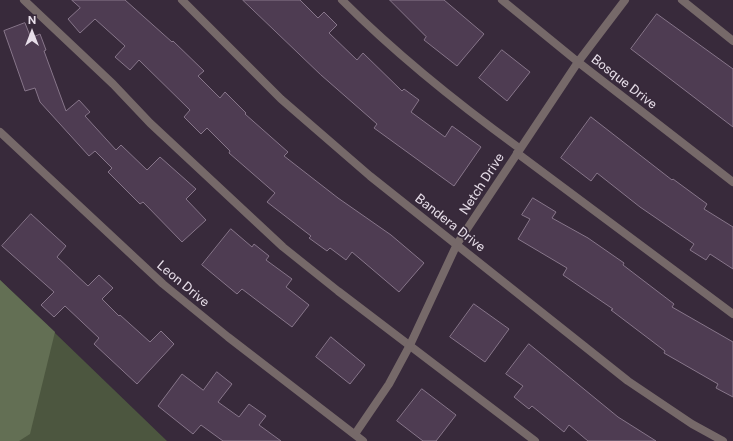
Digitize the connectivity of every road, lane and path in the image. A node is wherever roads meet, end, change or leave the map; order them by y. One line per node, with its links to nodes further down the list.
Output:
1 (24, 0): 14 (street)
2 (182, 0): 12 (street, Bandera Drive)
3 (342, 0): 10 (street)
4 (502, 0): 8 (street, Bosque Drive)
5 (625, 0): 8 (street, Netch Drive)
6 (682, 0): 7 (street)
7 (733, 41)
8 (578, 62): 10 (street, Netch Drive); 11 (street, Bosque Drive)
9 (0, 132): 15 (street, Leon Drive)
10 (518, 150): 12 (street, Netch Drive); 13 (street)
11 (733, 182)
12 (457, 244): 14 (street, Netch Drive); 18 (street, Bandera Drive)
13 (733, 314)
14 (410, 345): 15 (street, Netch Drive); 17 (street)
15 (355, 434): 16 (street, Leon Drive)
16 (363, 441)
17 (535, 441)
18 (723, 441)

